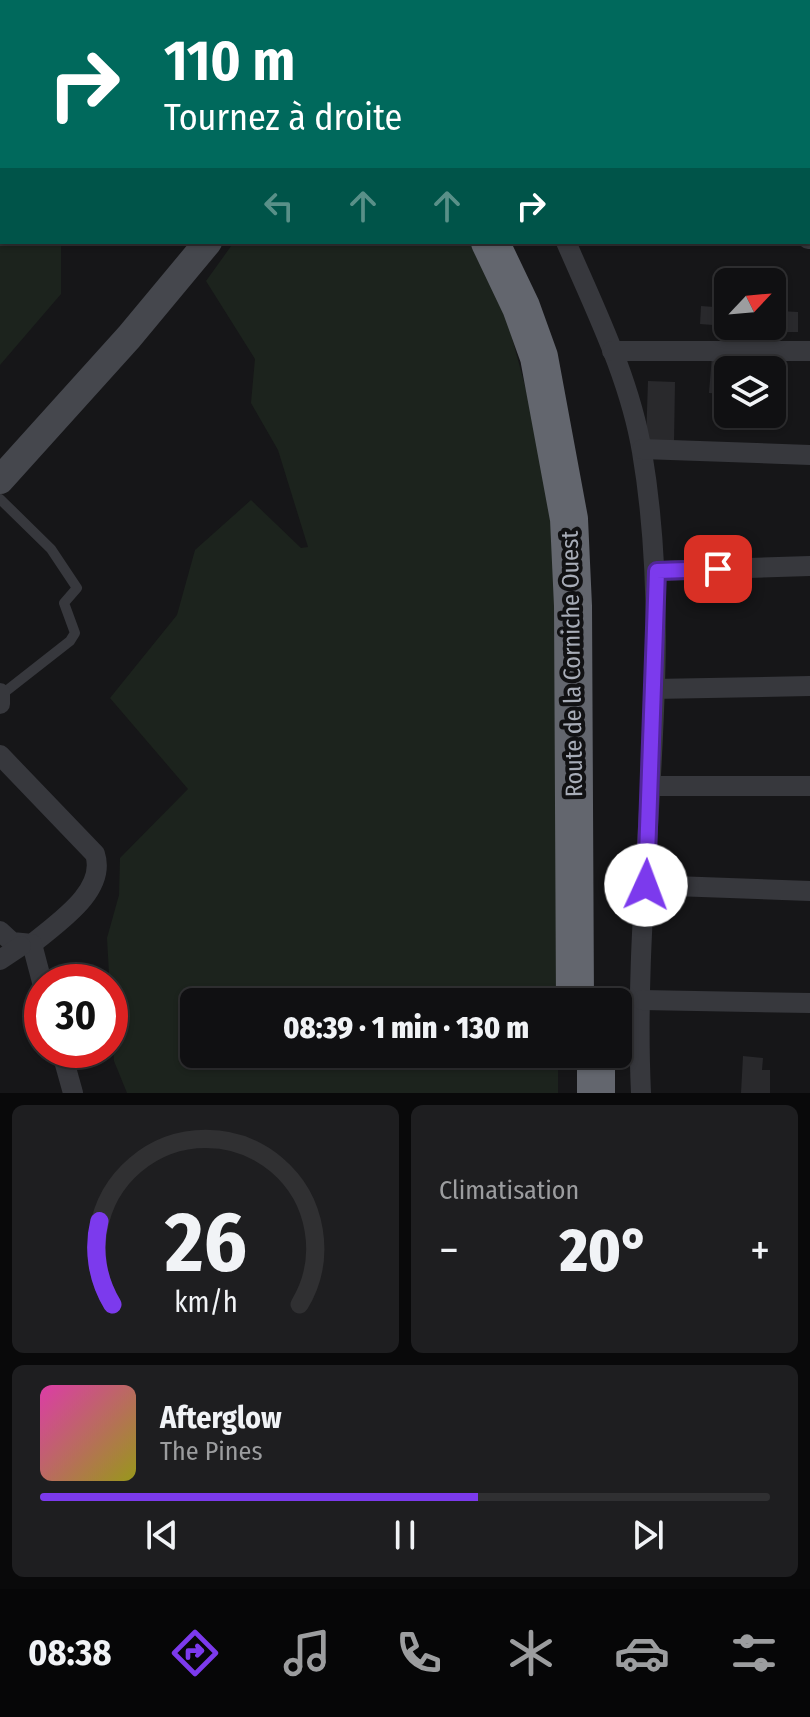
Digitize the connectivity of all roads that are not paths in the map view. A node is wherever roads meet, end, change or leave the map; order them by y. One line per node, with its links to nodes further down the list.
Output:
1 (206, 244): 9 (main road)
2 (491, 244): 26 (highway, Route de la Corniche Ouest)
3 (513, 244): 27 (highway, Route de la Corniche Ouest)
4 (567, 244): 5 (street)
5 (612, 351): 6 (street); 7 (street)
6 (810, 351)
7 (642, 449): 8 (street); 12 (street)
8 (810, 455)
9 (0, 480)
10 (0, 499): 15 (lane)
11 (810, 566): 12 (street)
12 (657, 571): 14 (street)
13 (810, 686): 14 (street)
14 (653, 689): 18 (street)
15 (0, 694): 16 (street)
16 (0, 704)
17 (0, 755): 23 (street)
18 (650, 786): 19 (street); 20 (street)
19 (810, 786)
20 (646, 885): 21 (street); 28 (street)
21 (810, 891)
22 (0, 931): 23 (street)
23 (26, 945): 24 (street); 25 (street)
24 (0, 960)
25 (34, 964)
26 (575, 988)
27 (596, 988)
28 (642, 1000): 29 (street); 36 (street)
29 (810, 1003)
30 (66, 1068): 33 (street)
31 (575, 1068): 34 (highway)
32 (596, 1068): 35 (highway)
33 (73, 1093)
34 (575, 1093)
35 (596, 1093)
36 (641, 1093)

